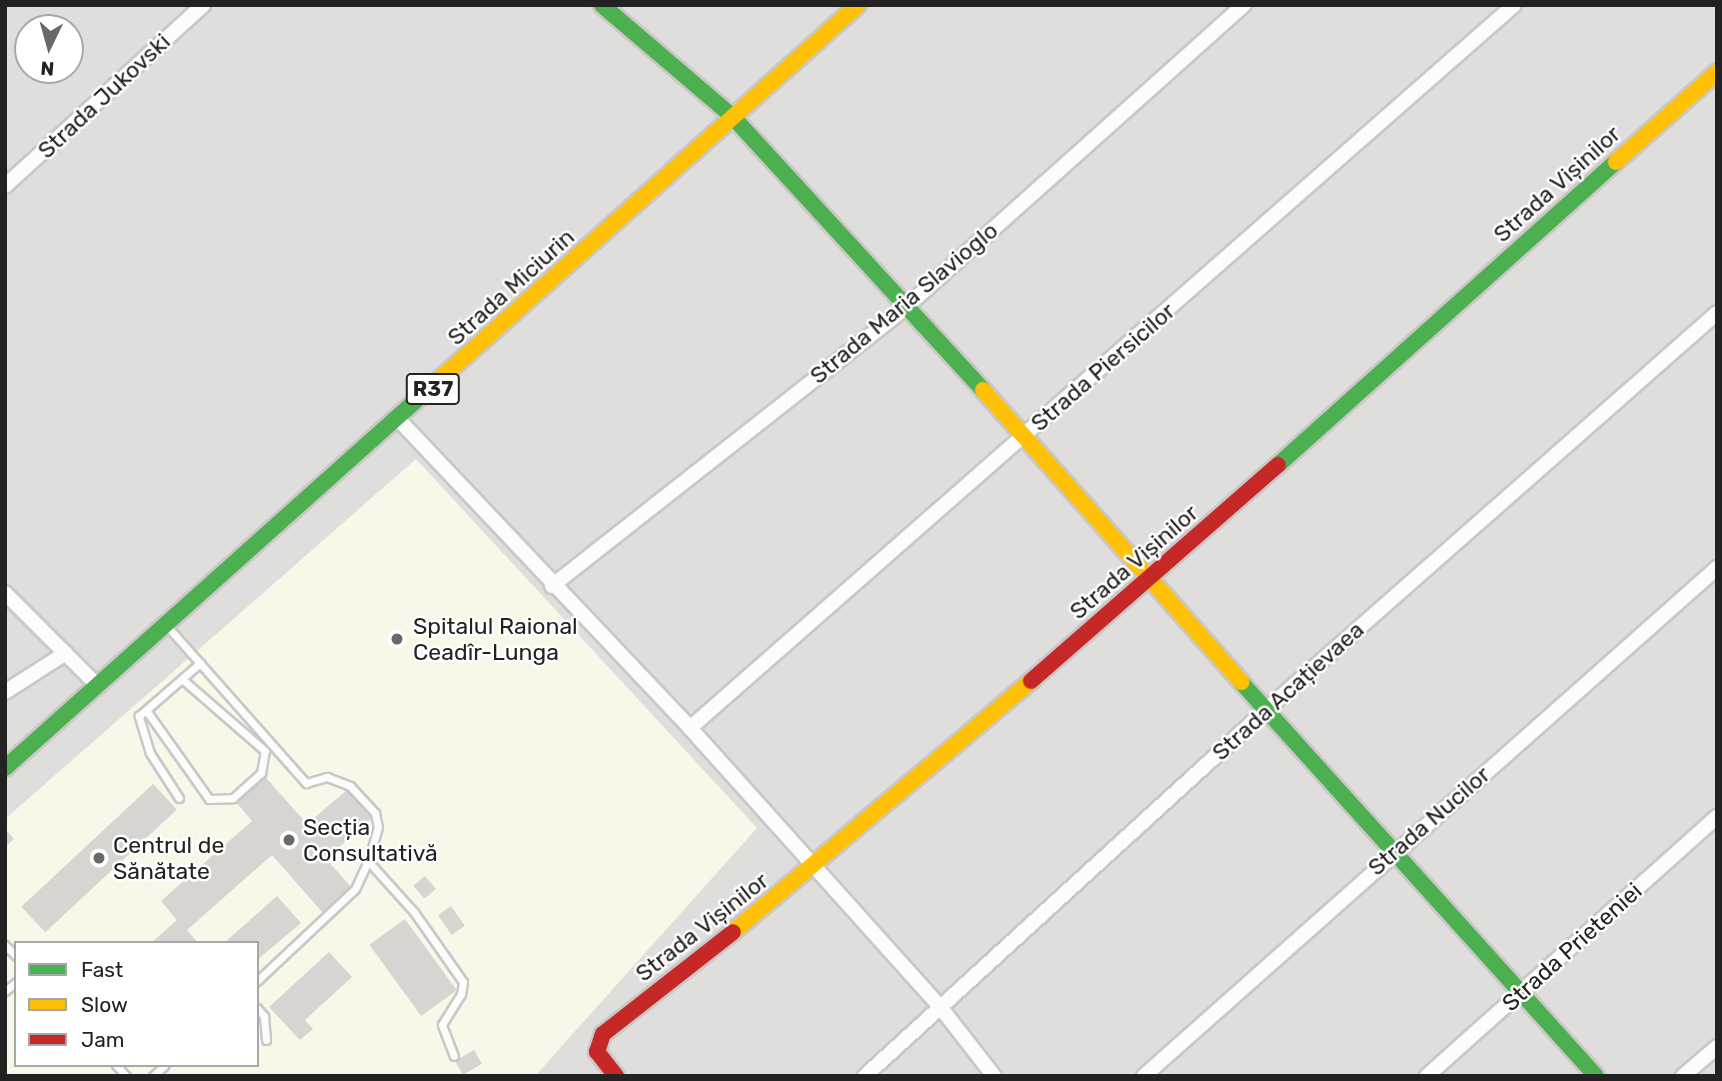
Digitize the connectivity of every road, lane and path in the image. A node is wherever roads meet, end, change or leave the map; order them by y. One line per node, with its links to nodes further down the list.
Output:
1 (202, 5): 8 (street, Strada Jukovski)
2 (602, 5): 7 (street)
3 (858, 5): 7 (street, Strada Miciurin / R37)
4 (1244, 5): 9 (street, Strada Maria Slavioglo)
5 (1514, 5): 12 (street, Strada Piersicilor)
6 (1717, 72): 14 (street, Strada Vișinilor)
7 (732, 116): 9 (street); 11 (street, Strada Miciurin / R37)
8 (5, 186)
9 (905, 307): 12 (street); 15 (street, Strada Maria Slavioglo)
10 (1717, 313): 23 (street, Strada Acațievaea)
11 (400, 420): 15 (street); 17 (street, Strada Miciurin / R37)
12 (1025, 435): 14 (street); 25 (street, Strada Piersicilor)
13 (1717, 568): 29 (street, Strada Nucilor)
14 (1149, 580): 23 (street); 31 (street, Strada Vișinilor)
15 (552, 586): 25 (street)
16 (5, 593): 18 (street)
17 (167, 625): 19 (lane); 21 (street, Strada Miciurin / R37)
18 (65, 653): 21 (street); 22 (street)
19 (200, 663): 20 (lane); 30 (lane)
20 (182, 679): 24 (lane); 24 (lane)
21 (98, 686): 26 (street, Strada Miciurin / R37)
22 (5, 692)
23 (1267, 709): 29 (street); 34 (street, Strada Acațievaea)
24 (145, 710): 27 (lane)
25 (690, 728): 31 (street)
26 (5, 768)
27 (179, 798)
28 (1717, 817): 33 (street, Strada Prieteniei)
29 (1395, 850): 33 (street); 42 (street, Strada Nucilor)
30 (368, 861): 32 (lane); 38 (lane)
31 (813, 867): 34 (street); 39 (street, Strada Vișinilor)
32 (259, 979)
33 (1524, 991): 43 (street, Strada Prieteniei); 44 (street)
34 (941, 1008): 40 (street, Strada Acațievaea); 41 (street)
35 (259, 1010): 36 (lane)
36 (266, 1040)
37 (1717, 1047): 45 (street)
38 (454, 1056)
39 (616, 1076)
40 (864, 1076)
41 (994, 1076)
42 (1144, 1076)
43 (1427, 1076)
44 (1596, 1076)
45 (1683, 1076)

